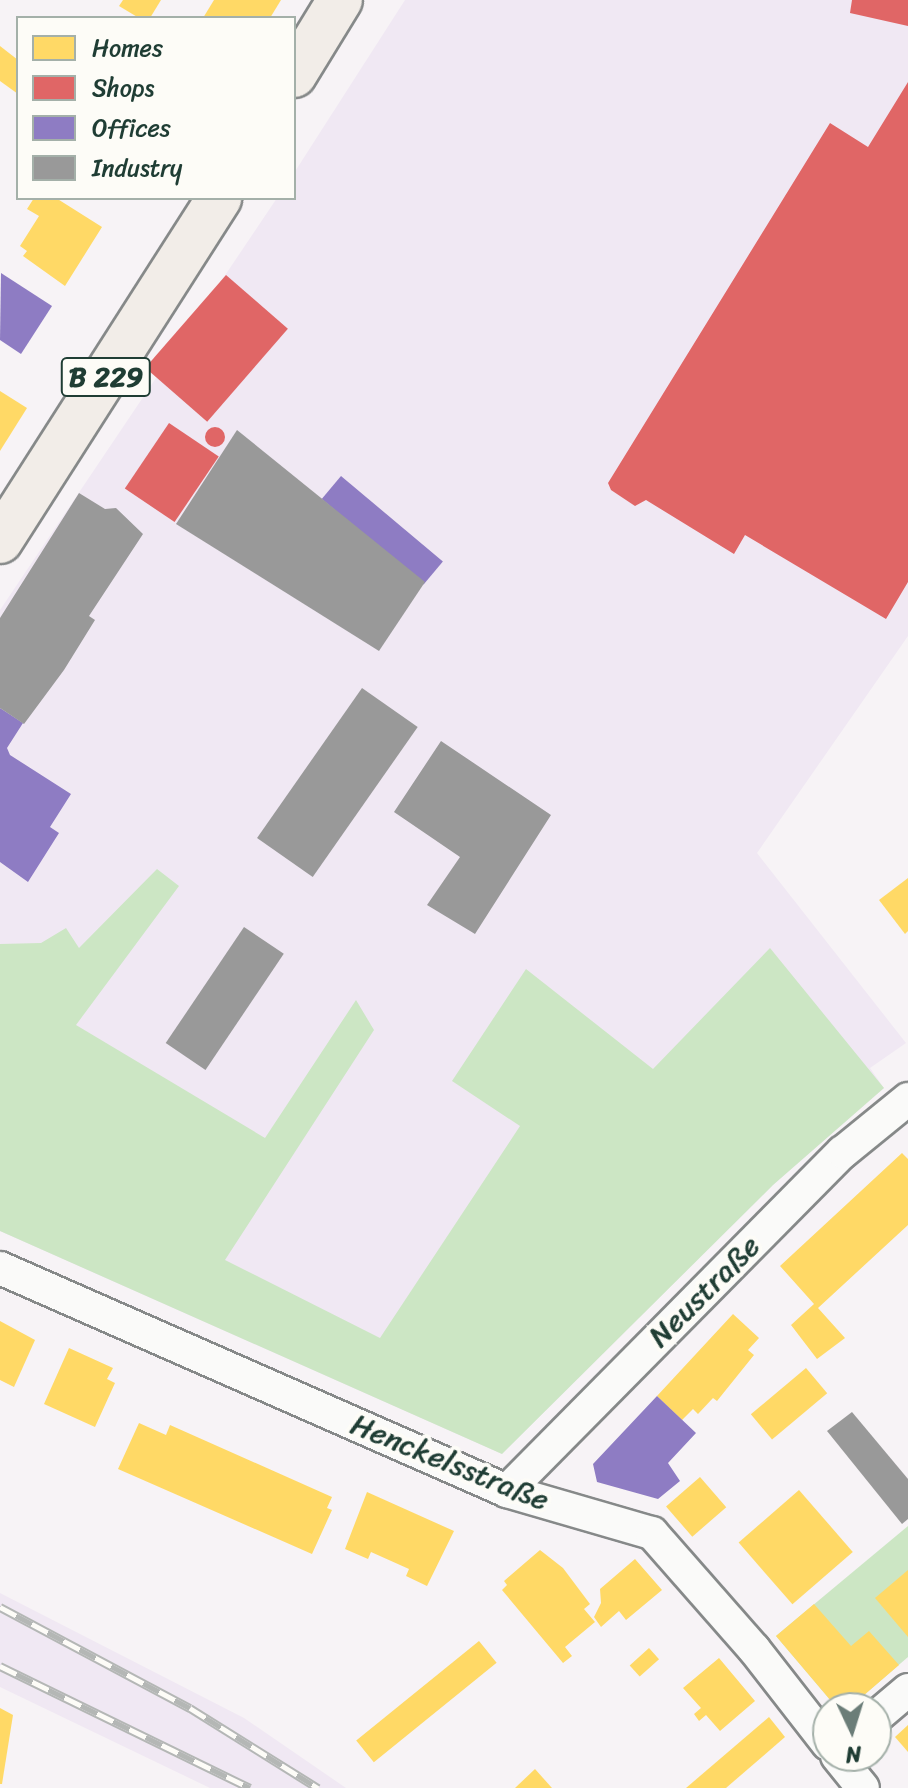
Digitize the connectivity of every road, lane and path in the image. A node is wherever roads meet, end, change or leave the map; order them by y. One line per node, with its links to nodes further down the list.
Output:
1 (340, 0): 2 (main road)
2 (296, 72)
3 (218, 200): 4 (main road, B 229)
4 (0, 541)
5 (908, 1099): 7 (street, Neustraße)
6 (0, 1268): 7 (street, Henckelsstraße)
7 (507, 1491): 10 (street, Henckelsstraße)
8 (908, 1690): 9 (street)
9 (892, 1704)
10 (812, 1727)

